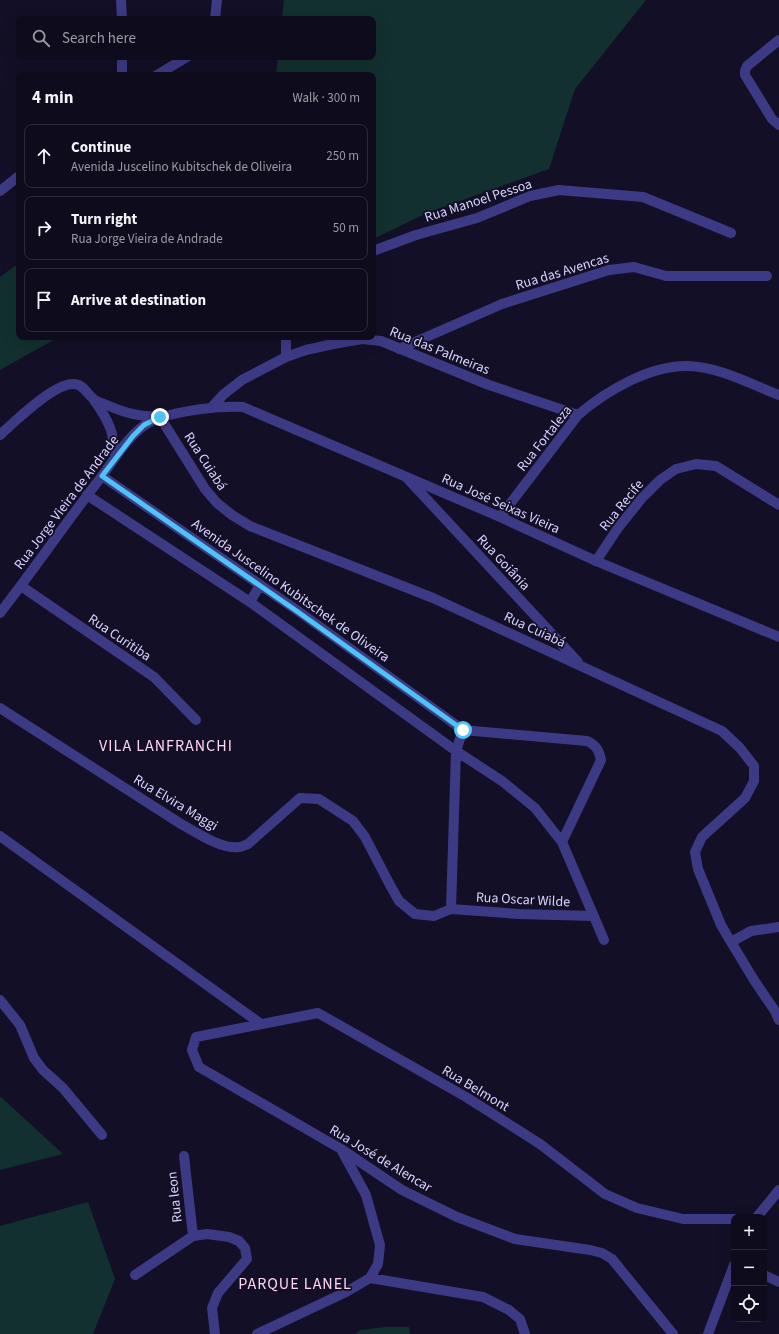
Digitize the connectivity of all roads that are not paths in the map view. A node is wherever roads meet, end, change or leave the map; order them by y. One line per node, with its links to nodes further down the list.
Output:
1 (122, 0): 3 (street)
2 (217, 0): 4 (street)
3 (122, 16)
4 (215, 16)
5 (779, 40): 10 (street)
6 (122, 60): 8 (street)
7 (182, 60): 9 (street)
8 (122, 72)
9 (161, 72)
10 (779, 125)
11 (16, 178): 12 (street)
12 (0, 191)
13 (731, 233): 14 (street, Rua Manoel Pessoa)
14 (376, 250)
15 (767, 276): 19 (street, Rua das Avencas)
16 (286, 340): 20 (street)
17 (356, 340): 20 (street, Rua das Palmeiras)
18 (372, 340): 19 (street, Rua das Palmeiras)
19 (399, 349): 24 (street, Rua das Palmeiras)
20 (286, 358): 23 (street, Rua das Palmeiras)
21 (779, 395): 24 (street, Rua Fortaleza)
22 (94, 400): 25 (street); 26 (street); 27 (street)
23 (211, 408): 25 (street, Rua Jorge Vieira de Andrade); 29 (street, Rua José Seixas Vieira)
24 (578, 415): 32 (street, Rua Fortaleza)
25 (160, 417): 27 (street, Rua Jorge Vieira de Andrade); 39 (street, Rua Cuiabá)
26 (0, 435)
27 (116, 458): 28 (street, Rua Jorge Vieira de Andrade)
28 (102, 476): 30 (street, Rua Jorge Vieira de Andrade); 34 (street, Avenida Juscelino Kubitschek de Oliveira)
29 (407, 478): 32 (street, Rua José Seixas Vieira); 39 (street, Rua Goiânia)
30 (87, 495): 35 (street, Rua Jorge Vieira de Andrade); 36 (street)
31 (779, 505): 33 (street, Rua Recife)
32 (500, 517): 33 (street, Rua José Seixas Vieira)
33 (596, 561): 38 (street, Rua José Seixas Vieira)
34 (260, 585): 36 (street); 42 (street, Avenida Juscelino Kubitschek de Oliveira)
35 (21, 586): 37 (street, Rua Jorge Vieira de Andrade); 41 (street, Rua Curitiba)
36 (250, 602): 43 (street)
37 (0, 613)
38 (779, 637)
39 (582, 666): 50 (street, Rua Cuiabá)
40 (0, 708): 46 (street, Rua Elvira Maggi)
41 (196, 720)
42 (463, 730): 43 (street); 45 (street)
43 (456, 751): 45 (street); 46 (street)
44 (0, 839): 53 (street)
45 (562, 842): 47 (street)
46 (452, 909): 47 (street, Rua Oscar Wilde)
47 (593, 916): 49 (street)
48 (779, 927): 50 (street)
49 (604, 940)
50 (731, 942): 52 (street)
51 (0, 1000): 55 (street)
52 (779, 1020)
53 (261, 1024): 54 (street, Rua Belmont); 60 (street, Rua Belmont)
54 (196, 1037): 56 (street, Rua José de Alencar)
55 (102, 1135)
56 (341, 1149): 65 (street); 70 (street, Rua José de Alencar)
57 (184, 1156): 61 (street, Rua leon)
58 (779, 1190): 59 (street)
59 (759, 1214)
60 (731, 1219)
61 (193, 1236): 63 (street); 67 (street)
62 (731, 1274): 71 (street)
63 (135, 1275)
64 (767, 1276): 66 (street)
65 (370, 1278): 68 (street); 69 (street)
66 (779, 1282)
67 (215, 1334)
68 (257, 1334)
69 (525, 1334)
70 (673, 1334)
71 (708, 1334)

